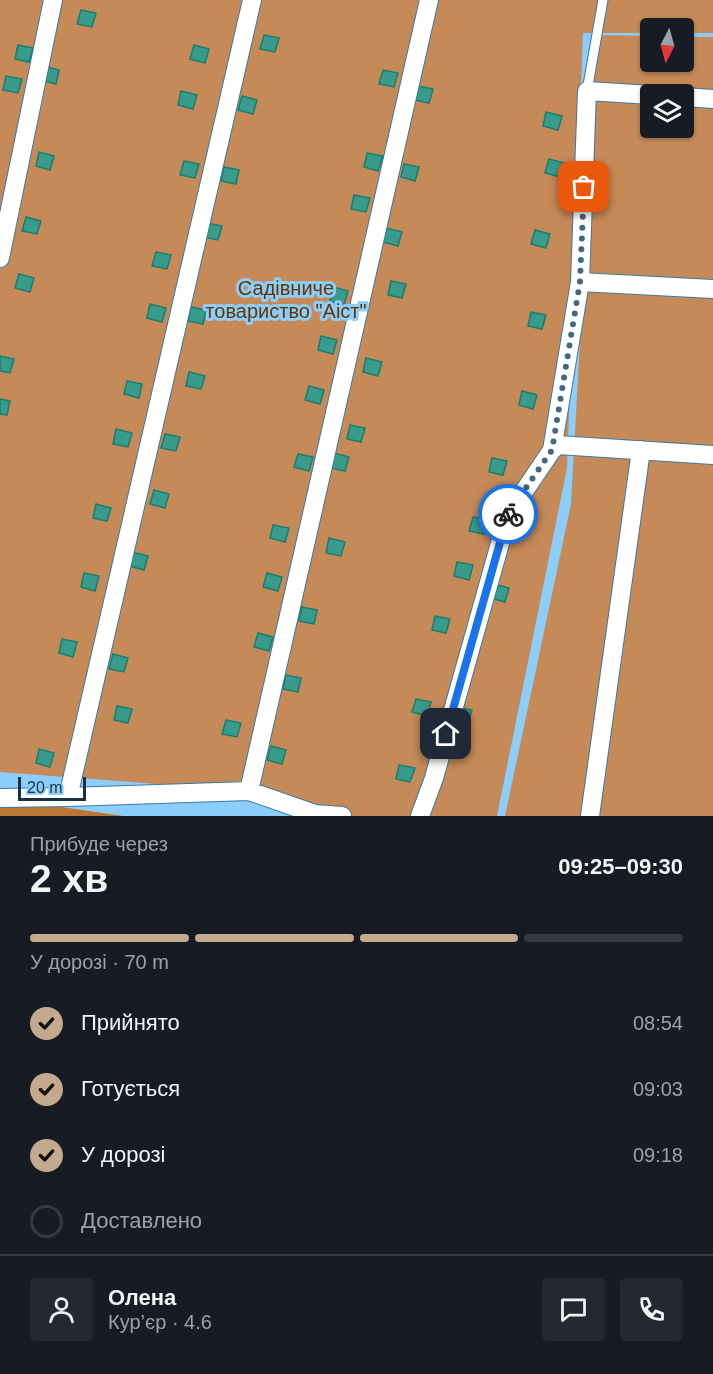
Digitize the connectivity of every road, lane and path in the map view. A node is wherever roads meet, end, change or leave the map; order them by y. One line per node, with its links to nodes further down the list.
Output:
1 (53, 0): 9 (street)
2 (252, 0): 16 (street)
3 (429, 0): 15 (street)
4 (603, 0): 5 (lane)
5 (587, 91): 6 (street); 10 (street)
6 (640, 94)
7 (694, 98): 8 (street)
8 (713, 99)
9 (0, 258)
10 (580, 282): 11 (street); 12 (street)
11 (713, 289)
12 (552, 450): 13 (street); 19 (street)
13 (640, 450): 14 (street); 20 (street)
14 (713, 455)
15 (249, 791): 16 (street); 18 (street)
16 (68, 797): 17 (street)
17 (0, 798)
18 (342, 816)
19 (420, 816)
20 (590, 816)

